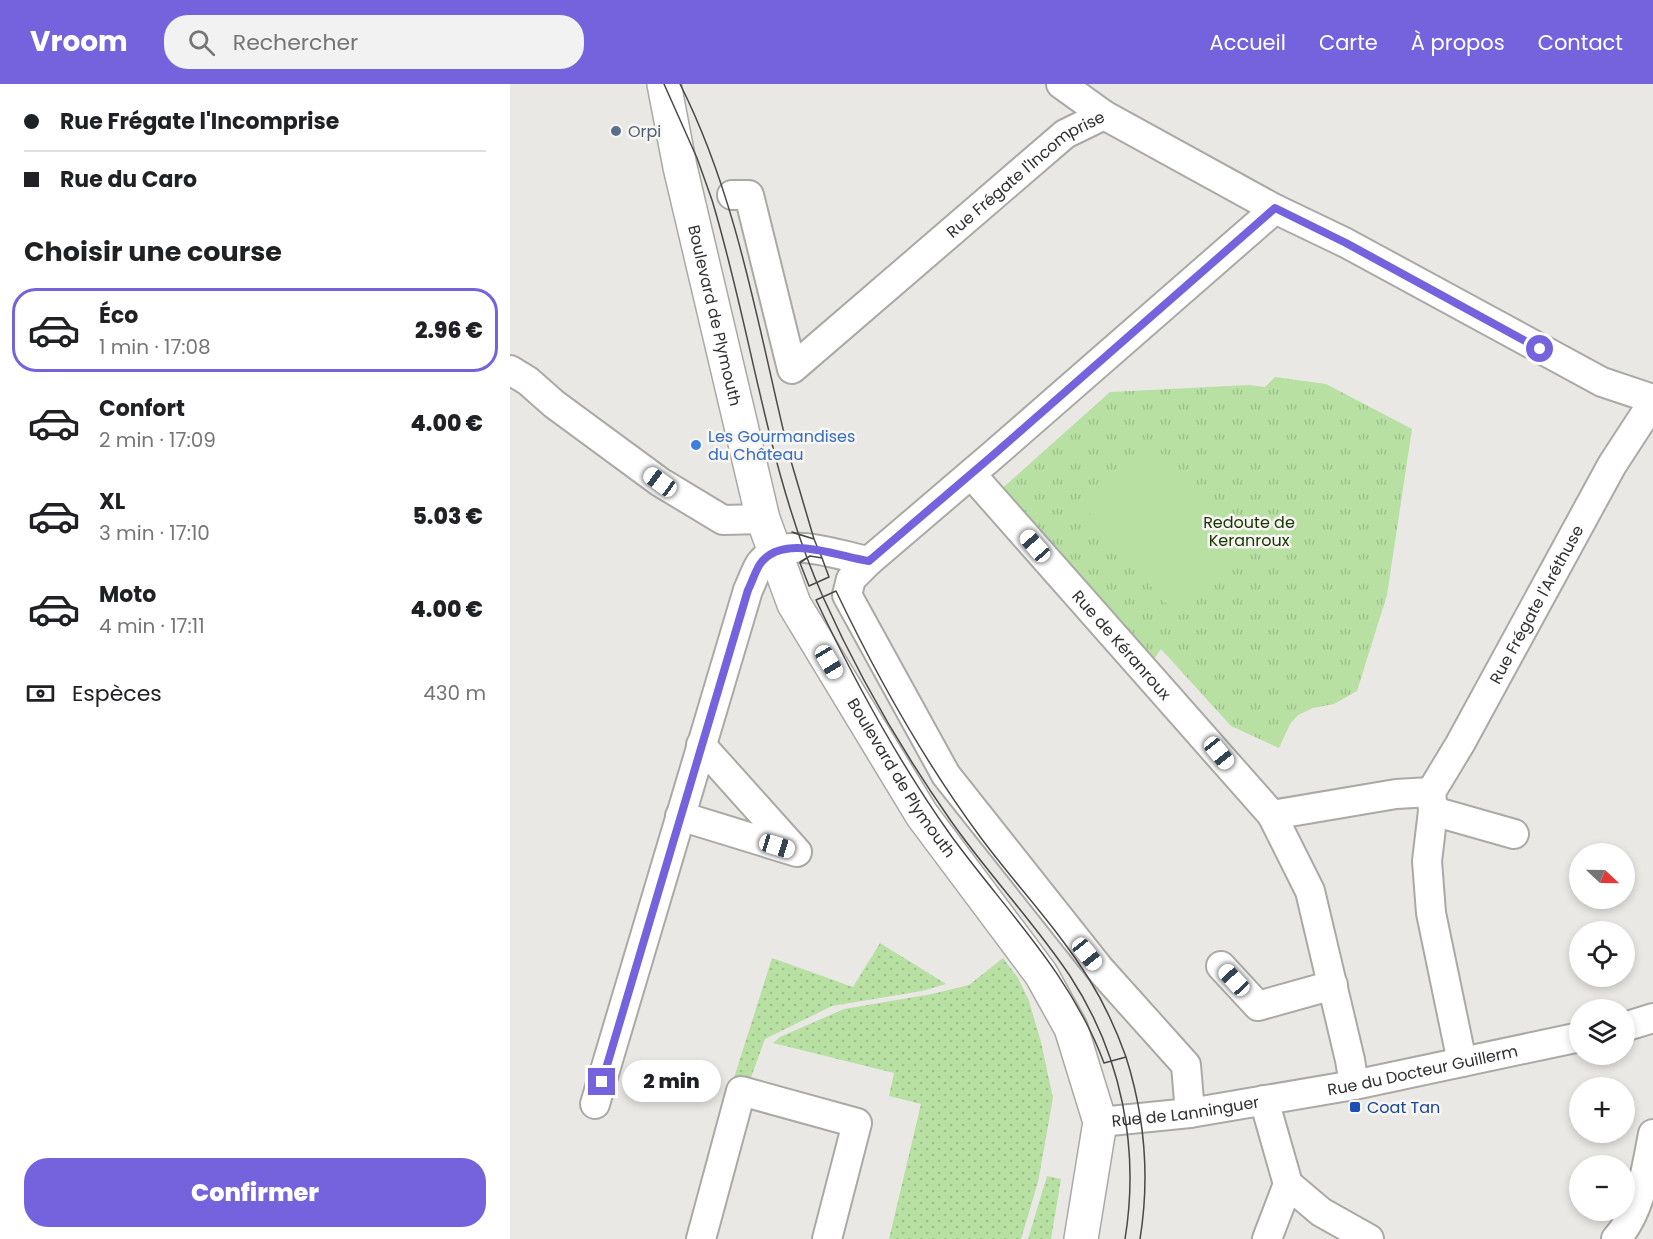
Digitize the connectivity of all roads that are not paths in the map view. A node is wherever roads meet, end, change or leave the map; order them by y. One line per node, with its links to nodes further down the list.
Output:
1 (662, 84): 9 (main road, Boulevard de Plymouth)
2 (1061, 84): 3 (street)
3 (1104, 115): 4 (street, Rue Frégate l'Incomprise); 5 (street, Rue Frégate l'Incomprise)
4 (732, 195)
5 (1275, 208): 7 (street, Rue Frégate l'Incomprise); 8 (street)
6 (510, 370): 9 (street)
7 (1653, 400): 13 (street, Rue Frégate l'Aréthuse)
8 (971, 474): 11 (street); 14 (street, Rue de Kéranroux)
9 (763, 519): 10 (main road, Boulevard de Plymouth)
10 (775, 553): 11 (street); 12 (street); 27 (main road, Boulevard de Plymouth)
11 (869, 561): 26 (street)
12 (701, 745): 15 (street); 15 (street)
13 (1432, 802): 14 (street); 16 (street); 22 (street, Rue Frégate l'Aréthuse)
14 (1272, 815): 18 (street, Rue de Kéranroux)
15 (680, 816): 25 (street)
16 (1514, 834)
17 (1221, 966): 18 (street)
18 (1333, 985): 23 (street, Rue de Kéranroux)
19 (1653, 1018): 20 (street)
20 (1635, 1024)
21 (1569, 1039): 22 (street, Rue du Docteur Guillerm)
22 (1462, 1062): 23 (street, Rue du Docteur Guillerm)
23 (1354, 1085): 24 (street, Rue du Docteur Guillerm)
24 (1264, 1100): 26 (street, Rue de Lanninguer); 29 (street, Rue de Lanninguer)
25 (595, 1104)
26 (1190, 1113): 27 (street, Rue de Lanninguer)
27 (1100, 1122): 32 (main road, Boulevard de Plymouth)
28 (1653, 1134): 35 (street)
29 (1288, 1184): 33 (street); 34 (street)
30 (700, 1239): 31 (street)
31 (827, 1239)
32 (1081, 1239)
33 (1267, 1239)
34 (1369, 1239)
35 (1616, 1239)

